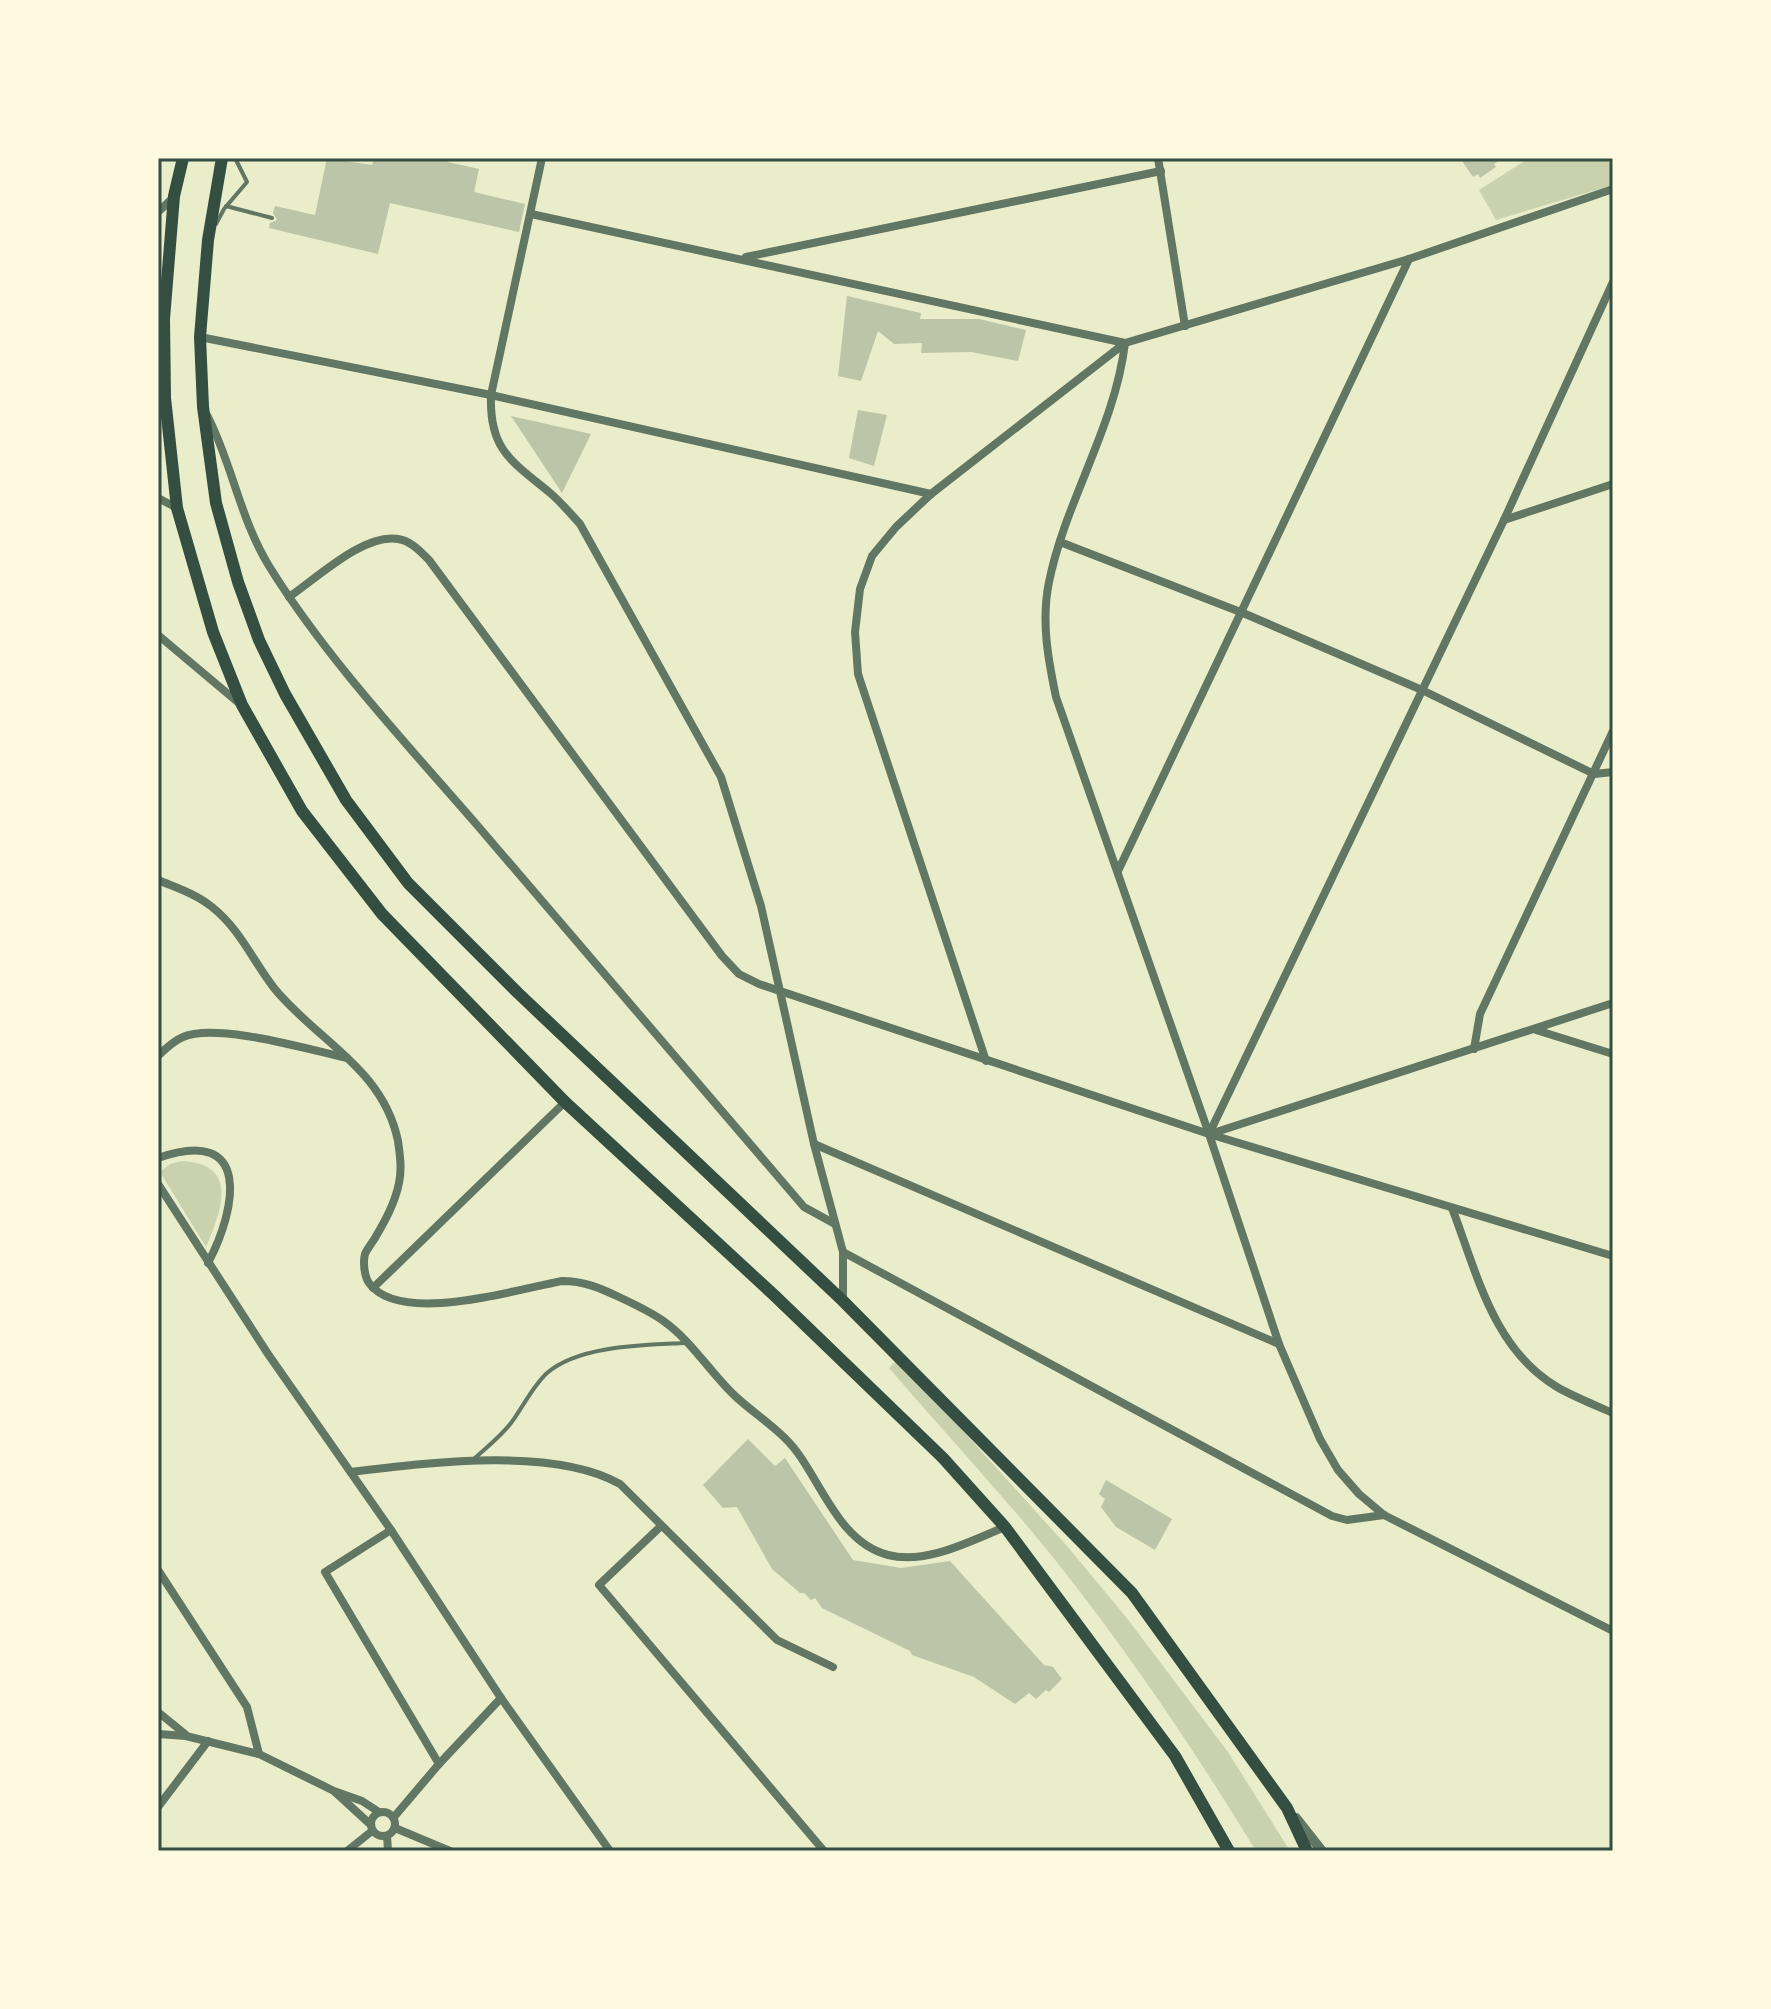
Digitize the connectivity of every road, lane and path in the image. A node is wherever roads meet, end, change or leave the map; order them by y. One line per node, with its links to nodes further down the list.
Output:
1 (183, 158): 8 (main road)
2 (222, 158): 13 (main road)
3 (235, 158): 9 (lane)
4 (542, 158): 12 (street)
5 (1158, 158): 6 (street)
6 (1161, 171): 14 (street); 17 (street)
7 (1613, 189): 15 (street)
8 (174, 196): 10 (street); 25 (main road)
9 (226, 206): 11 (lane); 13 (lane)
10 (158, 212)
11 (272, 218)
12 (527, 219): 14 (street); 20 (street)
13 (208, 240): 18 (main road)
14 (742, 258): 19 (street)
15 (1409, 259): 17 (street); 29 (street)
16 (1613, 282): 26 (street)
17 (1185, 326): 19 (street)
18 (200, 337): 20 (street); 21 (main road)
19 (1125, 343): 23 (street); 27 (street)
20 (491, 395): 23 (street); 38 (street)
21 (203, 407): 28 (street); 57 (main road)
22 (1613, 484): 26 (street)
23 (931, 494): 45 (street)
24 (158, 498): 25 (street)
25 (177, 508): 32 (main road)
26 (1504, 520): 31 (street)
27 (1060, 542): 29 (street); 36 (street)
28 (289, 597): 38 (street); 52 (street)
29 (1243, 613): 31 (street); 36 (street)
30 (158, 635): 32 (street)
31 (1422, 690): 35 (street); 47 (street)
32 (242, 705): 46 (main road)
33 (1613, 731): 35 (street)
34 (1613, 772): 35 (street)
35 (1594, 774): 41 (street)
36 (1118, 871): 47 (street)
37 (158, 880): 44 (street)
38 (781, 991): 45 (street); 48 (street)
39 (1613, 1003): 40 (street)
40 (1535, 1030): 41 (street); 42 (street)
41 (1474, 1049): 47 (street)
42 (1613, 1054)
43 (158, 1056): 44 (street)
44 (352, 1059): 56 (street)
45 (986, 1061): 47 (street)
46 (565, 1102): 56 (street); 65 (main road)
47 (1209, 1134): 51 (street); 59 (street)
48 (814, 1144): 52 (street); 59 (street)
49 (158, 1158): 55 (street)
50 (158, 1184): 55 (street)
51 (1452, 1208): 54 (street); 60 (street)
52 (835, 1224): 53 (street)
53 (843, 1252): 57 (street); 63 (street)
54 (1613, 1256)
55 (208, 1263): 62 (street)
56 (373, 1288): 58 (street)
57 (843, 1301): 79 (main road)
58 (687, 1343): 61 (lane); 65 (street)
59 (1279, 1344): 63 (street)
60 (1613, 1413)
61 (471, 1462): 62 (street); 64 (street)
62 (351, 1472): 66 (street)
63 (1384, 1515): 68 (street)
64 (661, 1526): 69 (street); 90 (street)
65 (1005, 1527): 91 (main road)
66 (391, 1530): 70 (street); 76 (street)
67 (158, 1570): 75 (street)
68 (1613, 1631)
69 (833, 1667)
70 (501, 1698): 76 (street); 89 (street)
71 (158, 1712): 73 (street)
72 (158, 1734): 73 (street)
73 (186, 1736): 74 (street)
74 (208, 1741): 75 (street); 78 (street)
75 (259, 1754): 77 (street)
76 (439, 1764): 81 (street)
77 (334, 1791): 80 (street); 82 (street)
78 (158, 1807)
79 (1287, 1808): 92 (main road); 93 (street)
80 (379, 1812): 81 (street); 82 (street)
81 (394, 1817): 83 (street)
82 (371, 1828): 84 (street); 86 (street)
83 (395, 1828): 84 (street); 85 (street)
84 (387, 1836): 87 (street)
85 (436, 1848): 88 (street)
86 (347, 1851)
87 (388, 1851)
88 (450, 1851)
89 (610, 1851)
90 (824, 1851)
91 (1229, 1851)
92 (1307, 1851)
93 (1322, 1851)

